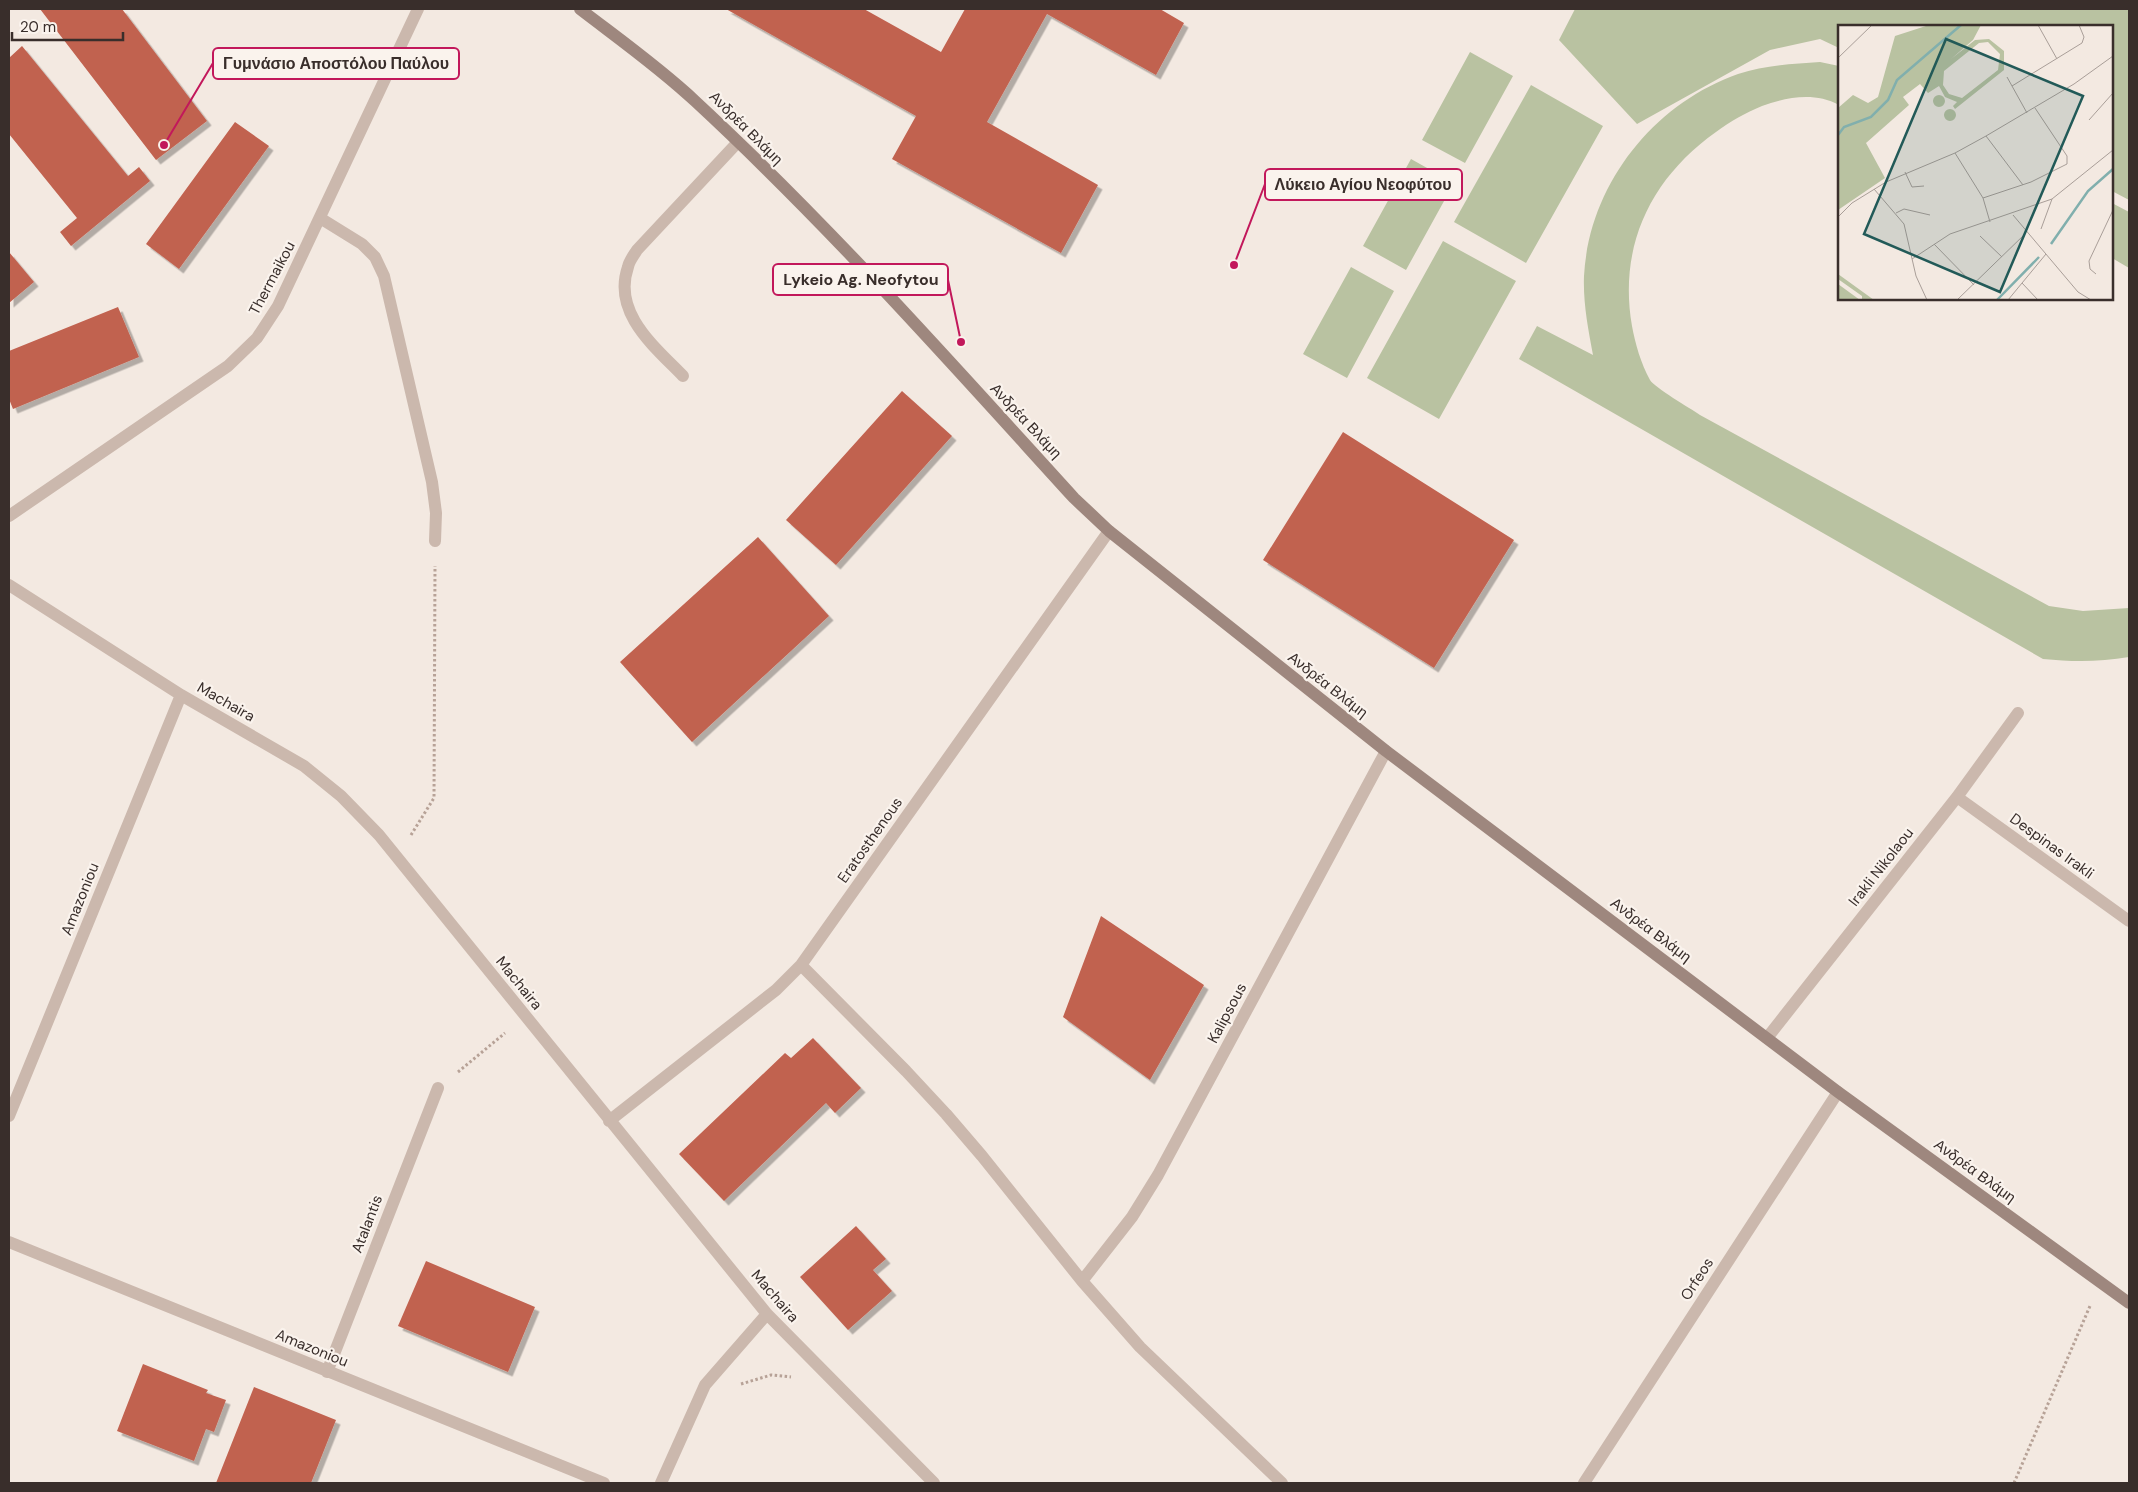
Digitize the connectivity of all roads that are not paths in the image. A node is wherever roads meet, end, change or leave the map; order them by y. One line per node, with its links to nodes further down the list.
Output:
1 (418, 9): 4 (street, Thermaikou)
2 (580, 9): 3 (street, Ανδρέα Βλάμη)
3 (738, 142): 5 (street); 7 (street, Ανδρέα Βλάμη)
4 (320, 218): 6 (street, Thermaikou); 8 (street)
5 (683, 376)
6 (9, 516)
7 (1109, 532): 12 (street, Ανδρέα Βλάμη); 15 (street, Eratosthenous)
8 (436, 541)
9 (9, 585): 10 (street, Machaira)
10 (181, 695): 19 (street, Amazoniou); 20 (street, Machaira)
11 (2018, 712): 13 (street, Irakli Nikolaou)
12 (1386, 751): 16 (street, Ανδρέα Βλάμη); 22 (street, Kalipsous)
13 (1957, 797): 14 (street, Despinas Irakli); 16 (street, Irakli Nikolaou)
14 (2129, 921)
15 (801, 965): 20 (street, Eratosthenous); 22 (street)
16 (1767, 1038): 18 (street, Ανδρέα Βλάμη)
17 (438, 1088): 25 (street, Atalantis)
18 (1838, 1092): 23 (street, Ανδρέα Βλάμη); 30 (street, Orfeos)
19 (9, 1116)
20 (609, 1121): 24 (street, Machaira)
21 (9, 1242): 25 (street, Amazoniou)
22 (1082, 1281): 29 (street)
23 (2129, 1303)
24 (767, 1314): 27 (street); 28 (street, Machaira)
25 (327, 1372): 26 (street, Amazoniou)
26 (604, 1483)
27 (662, 1483)
28 (934, 1483)
29 (1282, 1483)
30 (1584, 1483)

